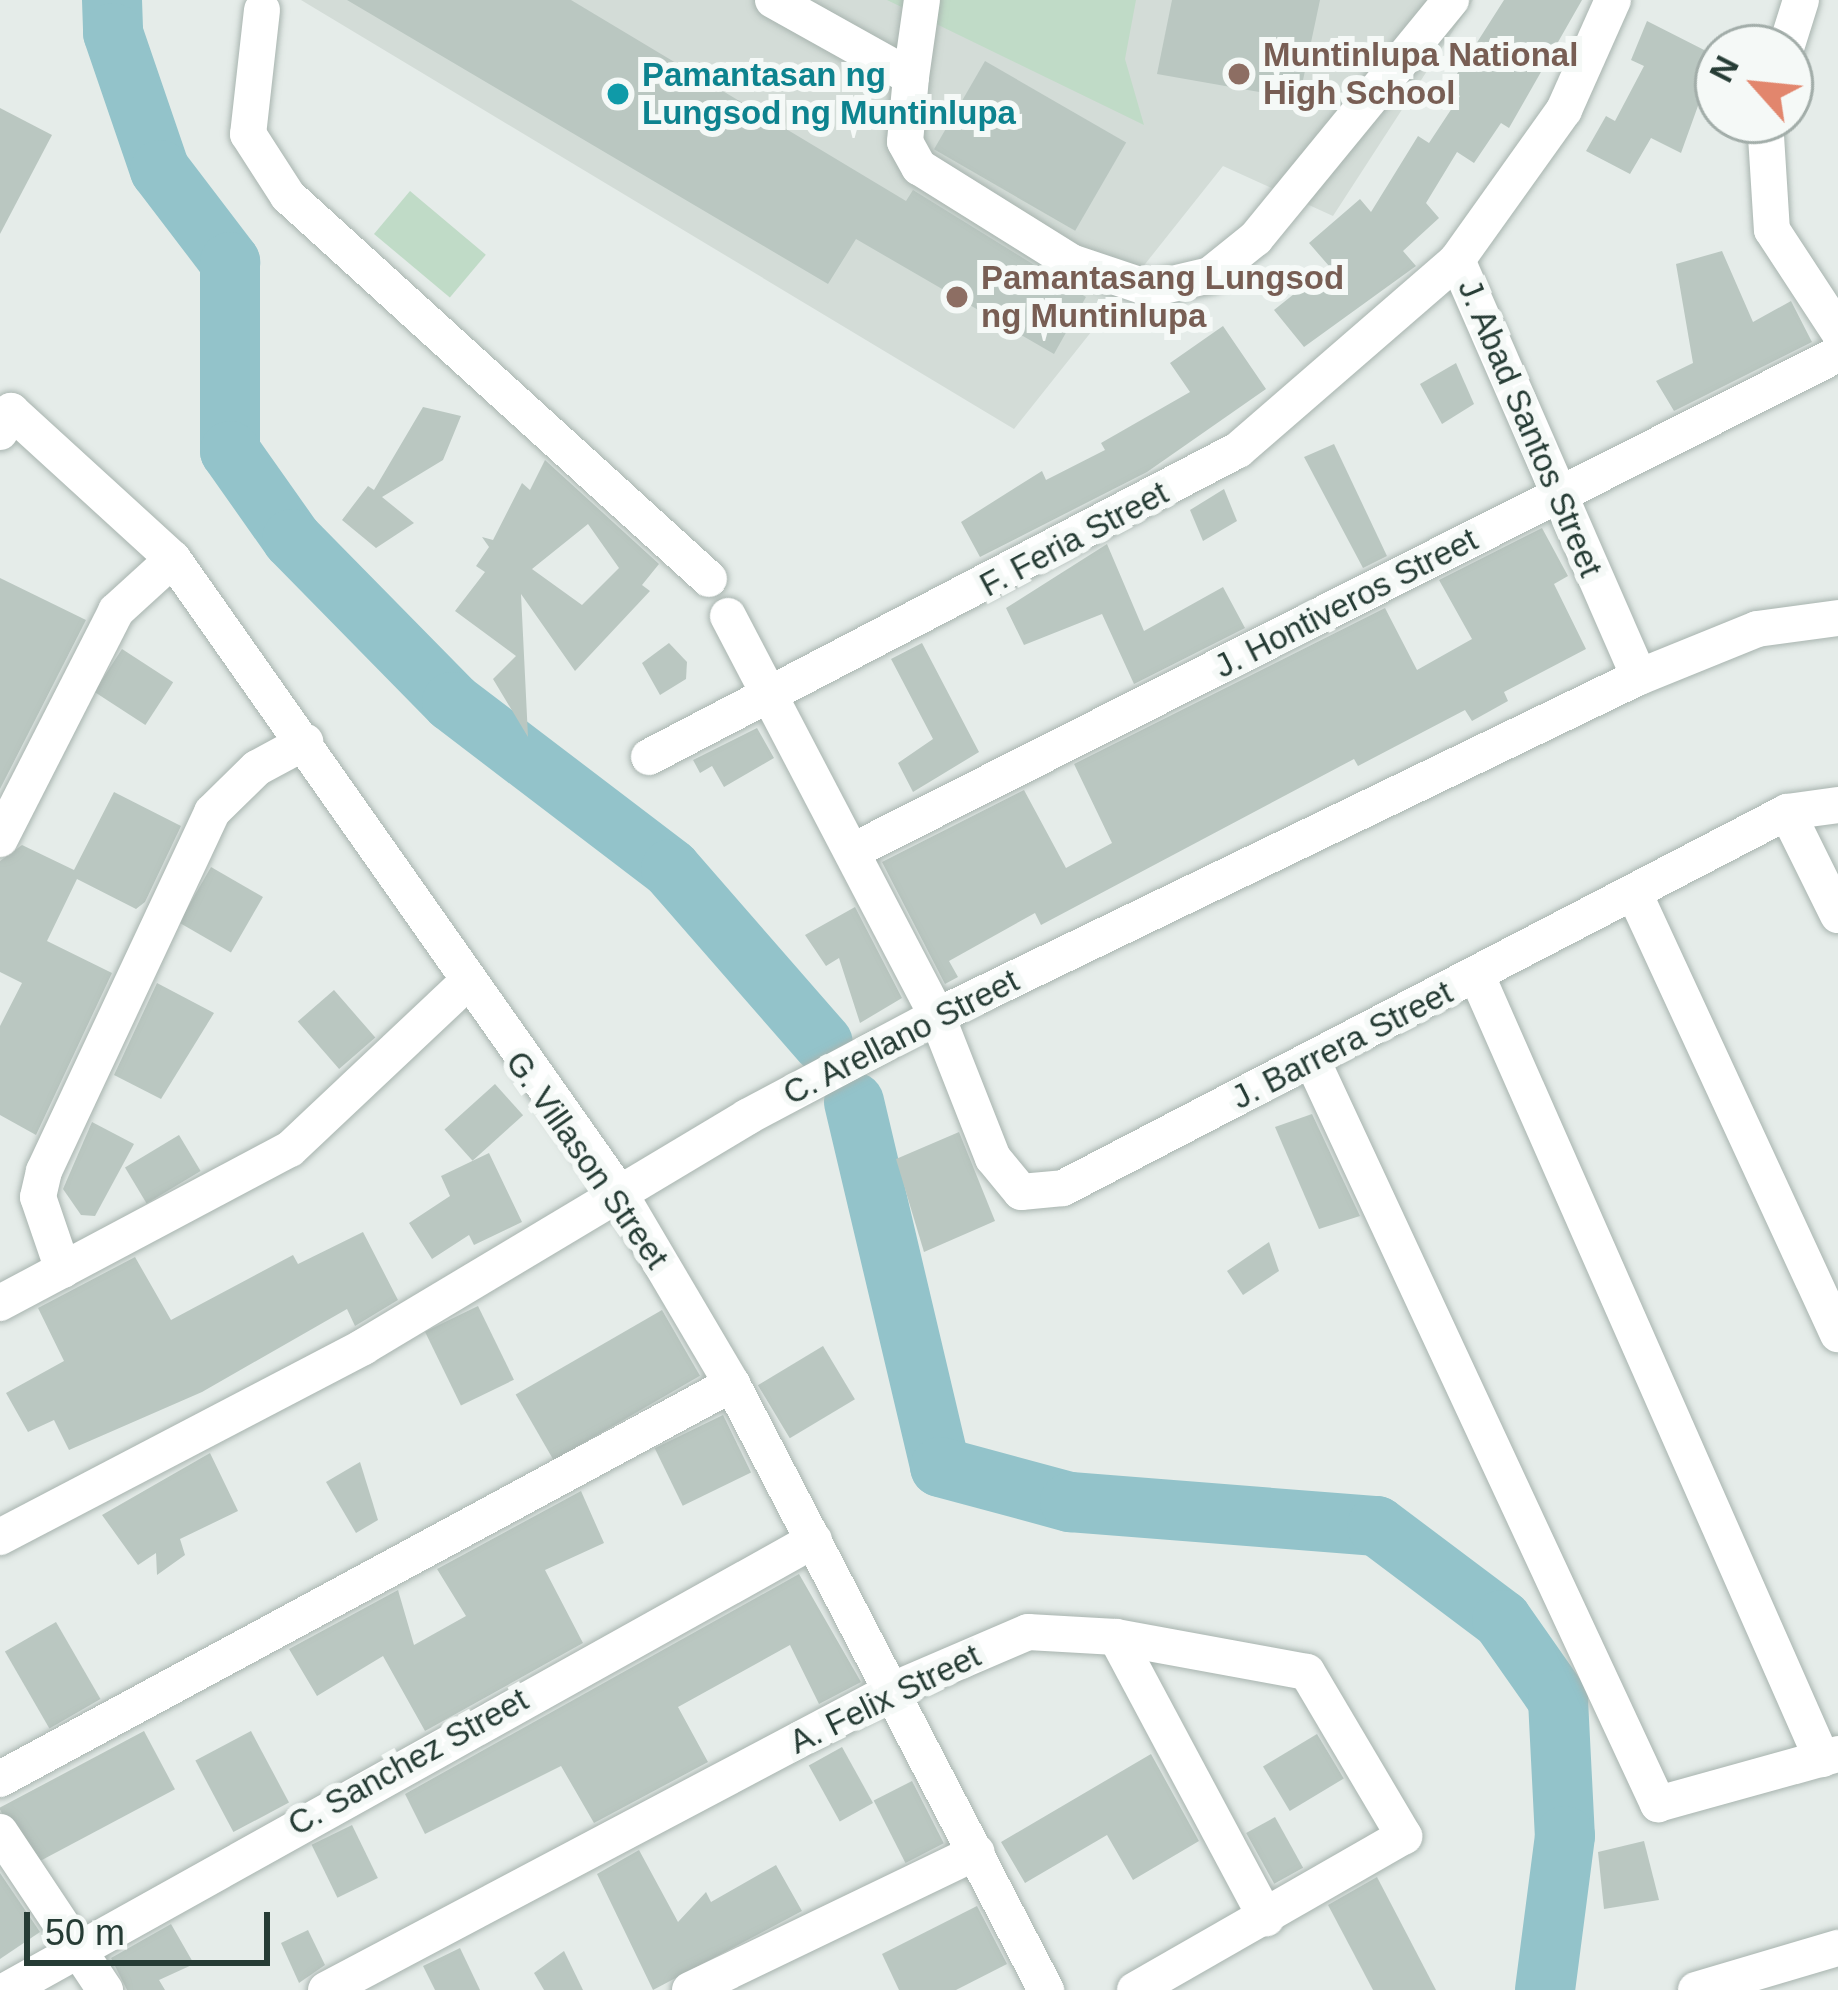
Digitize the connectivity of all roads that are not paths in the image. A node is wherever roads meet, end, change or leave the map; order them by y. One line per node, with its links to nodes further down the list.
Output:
1 (773, 0): 6 (street)
2 (922, 0): 6 (street)
3 (1451, 0): 6 (street)
4 (1613, 0): 8 (street, J. Abad Santos Street)
5 (262, 10): 14 (street)
6 (911, 77)
7 (1767, 144): 9 (street)
8 (1457, 260): 12 (street, J. Abad Santos Street); 18 (street, F. Feria Street)
9 (1838, 331)
10 (1838, 354): 12 (street, J. Hontiveros Street)
11 (6, 421): 13 (street, G. Villason Street)
12 (1559, 495): 17 (street, J. Abad Santos Street); 24 (street, J. Hontiveros Street)
13 (173, 559): 19 (street, G. Villason Street); 23 (street)
14 (709, 579)
15 (728, 616): 18 (street)
16 (1838, 617): 17 (street, C. Arellano Street)
17 (1639, 677): 29 (street, C. Arellano Street)
18 (766, 692): 20 (street, F. Feria Street); 24 (street)
19 (305, 742): 28 (street, G. Villason Street); 32 (street)
20 (650, 757)
21 (1838, 805): 22 (street, J. Barrera Street)
22 (1787, 812): 25 (street, J. Barrera Street); 26 (street)
23 (0, 839)
24 (853, 851): 29 (street)
25 (1635, 895): 27 (street, J. Barrera Street); 34 (street)
26 (1838, 916)
27 (1477, 976): 30 (street, J. Barrera Street); 40 (street)
28 (465, 985): 31 (street, G. Villason Street); 32 (street)
29 (938, 1016): 30 (street, J. Barrera Street); 31 (street, C. Arellano Street)
30 (1312, 1060): 40 (street)
31 (620, 1194): 35 (street, G. Villason Street); 36 (street, C. Arellano Street)
32 (63, 1270): 33 (street)
33 (0, 1303)
34 (1838, 1334)
35 (733, 1384): 37 (street, G. Villason Street); 41 (street)
36 (0, 1537)
37 (814, 1540): 39 (street, G. Villason Street); 45 (street, C. Sanchez Street)
38 (1116, 1637): 39 (street, A. Felix Street); 44 (street); 44 (street, A. Felix Street)
39 (895, 1689): 43 (street, G. Villason Street); 49 (street, A. Felix Street)
40 (1830, 1756)
41 (0, 1779)
42 (0, 1832): 45 (street)
43 (977, 1852): 50 (street); 51 (street, G. Villason Street)
44 (1266, 1918): 52 (street)
45 (74, 1946): 47 (street, C. Sanchez Street); 48 (street)
46 (1838, 1948): 53 (street)
47 (7, 1990)
48 (105, 1990)
49 (326, 1990)
50 (690, 1990)
51 (1046, 1990)
52 (1135, 1990)
53 (1696, 1990)

